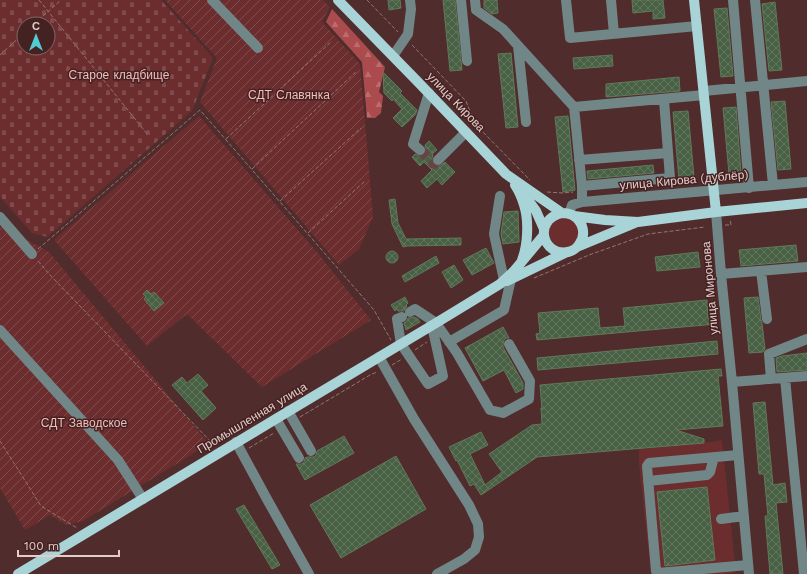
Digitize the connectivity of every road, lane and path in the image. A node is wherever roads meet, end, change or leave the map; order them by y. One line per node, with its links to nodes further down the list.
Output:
1 (39, 0): 14 (path)
2 (61, 0): 14 (path)
3 (212, 0): 22 (street)
4 (338, 0): 24 (main road, улица Кирова)
5 (366, 0): 18 (path)
6 (410, 0): 18 (street)
7 (461, 0): 25 (street)
8 (475, 0): 21 (street)
9 (566, 0): 17 (street)
10 (611, 0): 17 (street)
11 (694, 0): 16 (main road, улица Миронова)
12 (734, 0): 29 (street)
13 (755, 0): 28 (street)
14 (48, 12): 15 (path); 37 (path)
15 (43, 16)
16 (697, 26): 17 (street); 31 (main road, улица Миронова)
17 (614, 34)
18 (405, 38): 24 (street); 46 (path)
19 (16, 40): 23 (path)
20 (332, 41): 38 (path)
21 (518, 46): 33 (street); 34 (street)
22 (258, 48)
23 (0, 55)
24 (393, 56): 30 (main road, улица Кирова)
25 (467, 61)
26 (357, 71): 43 (path)
27 (807, 81): 28 (street)
28 (764, 85): 29 (street); 50 (street)
29 (741, 87): 31 (street); 51 (street)
30 (429, 93): 36 (main road, улица Кирова); 39 (street)
31 (704, 93): 32 (street); 53 (main road, улица Миронова)
32 (664, 100): 33 (street); 40 (street)
33 (574, 107): 42 (street)
34 (526, 122)
35 (361, 128): 57 (path)
36 (466, 132): 41 (street); 44 (main road, улица Кирова)
37 (148, 135)
38 (226, 139): 43 (path); 72 (path)
39 (420, 150)
40 (668, 153): 42 (street); 45 (street)
41 (438, 160)
42 (579, 160): 54 (street)
43 (252, 170): 57 (path)
44 (506, 174): 49 (main road); 60 (main road, улица Кирова)
45 (670, 178): 54 (street); 55 (street)
46 (530, 179)
47 (366, 181): 69 (path)
48 (807, 182): 50 (street, улица Кирова (дублёр))
49 (515, 184): 68 (main road); 73 (main road)
50 (773, 185): 51 (street, улица Кирова (дублёр))
51 (749, 188): 53 (street, улица Кирова (дублёр))
52 (543, 191): 54 (path)
53 (714, 191): 55 (street, улица Кирова (дублёр)); 59 (main road, улица Миронова)
54 (582, 193): 55 (street, улица Кирова (дублёр)); 60 (street)
55 (672, 193)
56 (500, 196): 78 (street)
57 (279, 201): 69 (path)
58 (807, 203): 59 (main road, улица Кирова)
59 (716, 212): 63 (main road, улица Кирова); 76 (street, улица Миронова)
60 (569, 214): 63 (main road, улица Кирова); 68 (main road); 70 (main road)
61 (0, 217): 72 (street)
62 (730, 217): 65 (path)
63 (638, 222): 70 (main road)
64 (700, 223): 66 (path)
65 (723, 226)
66 (700, 228): 67 (path); 77 (path)
67 (705, 228)
68 (544, 232): 71 (main road); 73 (main road)
69 (307, 233): 86 (path)
70 (577, 247): 71 (main road)
71 (567, 252): 78 (main road)
72 (32, 254): 102 (path)
73 (520, 264): 78 (main road)
74 (807, 267): 75 (street)
75 (761, 271): 76 (street); 79 (street)
76 (721, 274): 94 (street, улица Миронова)
77 (533, 278)
78 (505, 281): 80 (main road, Промышленная улица); 84 (street)
79 (766, 320)
80 (434, 324): 84 (street); 86 (main road, Промышленная улица); 86 (street); 86 (street)
81 (0, 330): 108 (street)
82 (807, 339): 93 (street)
83 (429, 341): 87 (path)
84 (449, 342): 85 (street)
85 (509, 344)
86 (398, 345): 88 (main road, Промышленная улица)
87 (412, 352)
88 (379, 357): 90 (street); 95 (main road, Промышленная улица)
89 (404, 357): 90 (path)
90 (386, 369): 97 (path); 115 (street)
91 (807, 376): 92 (street)
92 (785, 378): 93 (street); 116 (street)
93 (771, 379): 94 (street)
94 (732, 382): 104 (street, улица Миронова)
95 (288, 411): 96 (main road, Промышленная улица); 97 (street)
96 (276, 419): 98 (street); 100 (main road, Промышленная улица)
97 (294, 421): 101 (street)
98 (281, 428): 103 (path); 106 (street)
99 (0, 441): 111 (path)
100 (236, 442): 102 (main road, Промышленная улица); 103 (street)
101 (311, 451)
102 (221, 452): 108 (main road, Промышленная улица)
103 (242, 453): 114 (street)
104 (738, 455): 105 (street); 109 (street, улица Миронова)
105 (714, 457): 107 (street); 107 (street)
106 (299, 458)
107 (648, 481): 112 (street)
108 (144, 499): 111 (main road, Промышленная улица)
109 (744, 516): 110 (street); 112 (street, улица Миронова)
110 (721, 519)
111 (86, 534): 113 (main road, Промышленная улица)
112 (749, 570)
113 (18, 574)
114 (309, 574)
115 (437, 574)
116 (804, 574)

